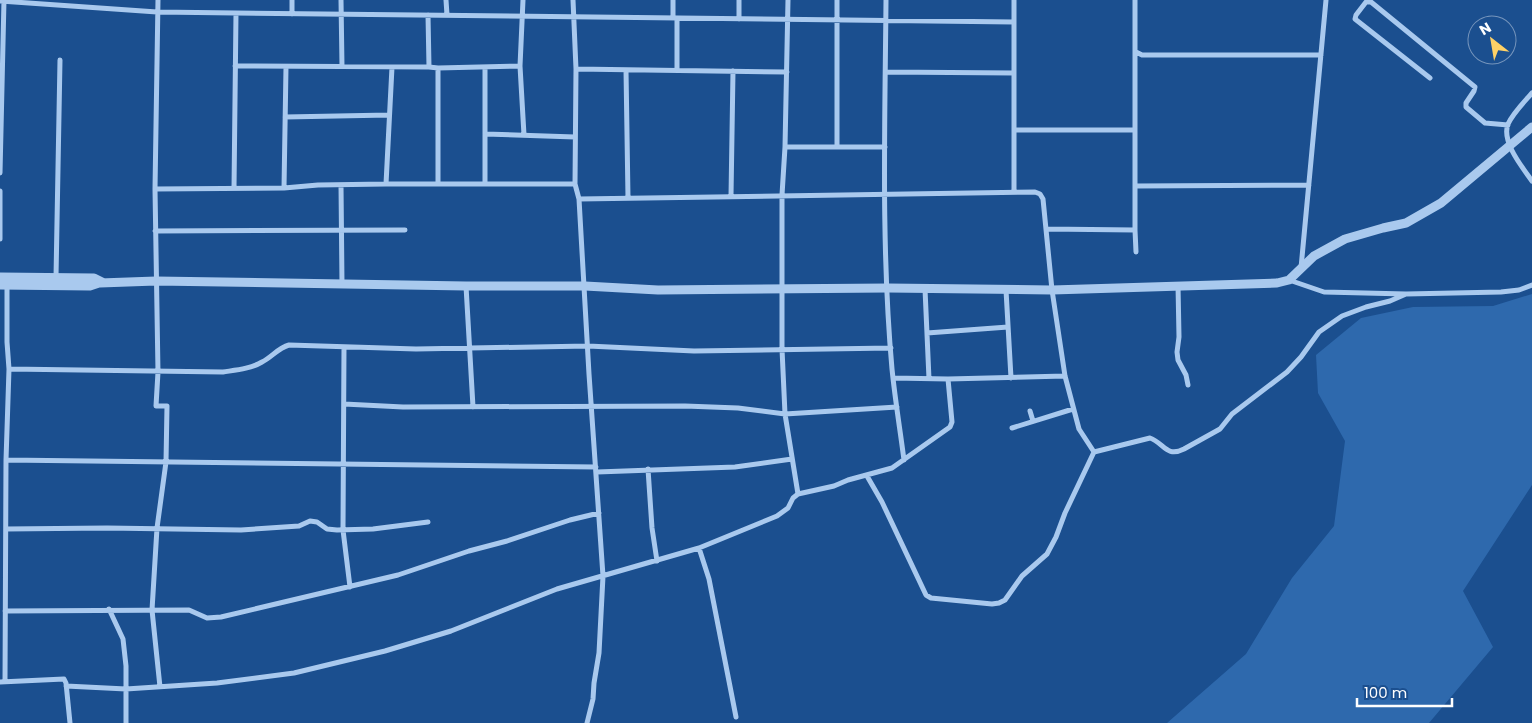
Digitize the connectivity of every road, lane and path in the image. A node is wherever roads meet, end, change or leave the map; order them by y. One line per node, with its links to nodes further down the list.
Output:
1 (158, 0): 16 (street)
2 (292, 0): 18 (street)
3 (341, 0): 19 (street)
4 (446, 0): 21 (street)
5 (523, 0): 22 (street)
6 (573, 0): 23 (street)
7 (673, 0): 24 (street)
8 (739, 0): 25 (street)
9 (788, 0): 26 (street)
10 (838, 0): 27 (street)
11 (886, 0): 28 (street)
12 (1014, 0): 29 (street)
13 (1135, 0): 31 (street)
14 (1326, 0): 32 (street)
15 (3, 1): 16 (street); 30 (street)
16 (158, 12): 17 (street); 77 (street)
17 (236, 13): 18 (street); 34 (street)
18 (292, 14): 19 (street)
19 (341, 14): 20 (street); 36 (street)
20 (428, 15): 21 (street); 39 (street)
21 (447, 15): 22 (street)
22 (523, 16): 23 (street); 37 (street)
23 (573, 16): 24 (street); 42 (street)
24 (675, 18): 25 (street); 44 (street)
25 (739, 19): 26 (street)
26 (788, 20): 27 (street); 46 (street)
27 (837, 20): 28 (street); 64 (street)
28 (886, 20): 29 (street); 47 (street)
29 (1014, 22): 48 (street)
30 (2, 43): 50 (street)
31 (1136, 52): 32 (street); 57 (street)
32 (1321, 55): 73 (street)
33 (60, 60): 95 (street)
34 (235, 66): 35 (street); 75 (street)
35 (286, 66): 36 (street); 53 (street)
36 (342, 66): 38 (street)
37 (520, 66): 41 (street); 59 (street)
38 (392, 67): 39 (street); 52 (street)
39 (429, 67): 40 (street)
40 (438, 68): 41 (street); 69 (street)
41 (485, 68): 58 (street)
42 (576, 69): 43 (street); 60 (street)
43 (626, 70): 44 (street); 83 (street)
44 (676, 70): 45 (street)
45 (733, 71): 46 (street); 82 (street)
46 (787, 72): 63 (street)
47 (886, 72): 48 (street); 65 (street)
48 (1014, 73): 56 (street)
49 (1430, 78): 54 (street)
50 (1, 91): 61 (street)
51 (1532, 93): 54 (street)
52 (389, 115): 53 (street); 68 (street)
53 (285, 117): 76 (street)
54 (1508, 125): 62 (street)
55 (1532, 127): 62 (street)
56 (1014, 130): 57 (street); 79 (street)
57 (1136, 130): 74 (street)
58 (485, 134): 59 (street); 70 (street)
59 (524, 135): 60 (street)
60 (575, 137): 71 (street)
61 (0, 139): 66 (street)
62 (1510, 145): 67 (street); 93 (street)
63 (785, 146): 64 (street); 81 (street)
64 (836, 147): 65 (street)
65 (885, 147): 80 (street)
66 (0, 173)
67 (1532, 181)
68 (386, 184): 69 (street); 72 (street)
69 (438, 184): 70 (street)
70 (485, 184): 71 (street)
71 (575, 184): 84 (street)
72 (341, 185): 76 (street); 90 (street)
73 (1309, 185): 74 (street); 93 (street)
74 (1136, 186): 88 (street)
75 (234, 188): 76 (street); 77 (street)
76 (284, 188)
77 (155, 189): 89 (street)
78 (0, 191): 85 (street)
79 (1014, 191): 80 (street); 86 (street)
80 (885, 194): 81 (street); 105 (street)
81 (782, 195): 82 (street); 107 (street)
82 (732, 196): 83 (street)
83 (628, 198): 84 (street)
84 (579, 199): 103 (street)
85 (0, 229): 91 (street)
86 (1046, 229): 88 (street); 109 (street)
87 (405, 230): 90 (street)
88 (1136, 230): 92 (street)
89 (155, 231): 90 (street); 96 (street)
90 (342, 231): 99 (street)
91 (0, 239)
92 (1136, 252)
93 (1301, 269): 97 (street)
94 (0, 277): 95 (street)
95 (56, 277): 98 (street)
96 (156, 280): 98 (street); 99 (street); 121 (street)
97 (1290, 280): 104 (street); 110 (street)
98 (100, 283): 100 (street)
99 (342, 284): 102 (street)
100 (3, 285): 114 (street)
101 (1532, 285): 110 (street)
102 (466, 286): 103 (street); 118 (street)
103 (585, 286): 107 (street); 115 (street)
104 (1178, 286): 109 (street); 127 (street)
105 (888, 288): 106 (street); 107 (street); 117 (street)
106 (925, 289): 108 (street); 112 (street)
107 (783, 290): 119 (street)
108 (1006, 290): 109 (street); 111 (street)
109 (1052, 290): 122 (street)
110 (1406, 294): 137 (street)
111 (1008, 326): 112 (street); 124 (street)
112 (927, 333): 125 (street)
113 (0, 342): 114 (street)
114 (6, 342): 120 (street)
115 (588, 346): 118 (street); 119 (street); 129 (street)
116 (344, 347): 118 (street); 121 (street); 128 (street)
117 (891, 348): 119 (street); 123 (street)
118 (470, 349): 130 (street)
119 (782, 349): 134 (street)
120 (9, 369): 121 (street); 139 (street)
121 (158, 372): 141 (street)
122 (1065, 376): 124 (street); 132 (street)
123 (894, 378): 125 (street); 131 (street)
124 (1011, 378): 126 (street)
125 (929, 379): 126 (street)
126 (948, 380): 140 (street)
127 (1188, 385)
128 (344, 404): 130 (street); 142 (street)
129 (592, 406): 130 (street); 134 (street); 143 (street)
130 (473, 407)
131 (898, 407): 134 (street); 140 (street)
132 (1073, 409): 135 (street); 137 (street)
133 (1030, 411): 135 (street)
134 (785, 414): 138 (street)
135 (1034, 421): 136 (street)
136 (1012, 428)
137 (1094, 452): 145 (street)
138 (792, 459): 144 (street); 147 (street)
139 (6, 460): 141 (street); 146 (street)
140 (904, 460): 145 (street)
141 (166, 462): 142 (street); 150 (street)
142 (344, 464): 143 (street); 152 (street)
143 (596, 469): 144 (street); 148 (street)
144 (648, 469): 154 (street)
145 (867, 476): 147 (street)
146 (3, 486): 151 (street)
147 (798, 494): 153 (street)
148 (599, 513): 155 (street); 156 (street)
149 (428, 522): 152 (street)
150 (157, 528): 151 (street); 152 (street); 158 (street)
151 (6, 529): 159 (street)
152 (342, 530): 156 (street)
153 (699, 548): 154 (street); 165 (street)
154 (657, 561): 155 (street)
155 (603, 576): 163 (street); 168 (street)
156 (350, 587): 158 (street)
157 (109, 609): 158 (street); 159 (street); 164 (street)
158 (152, 610): 163 (street)
159 (5, 611): 160 (street)
160 (2, 620): 161 (street)
161 (2, 682): 162 (street)
162 (66, 686): 164 (street); 166 (street)
163 (160, 687): 164 (street)
164 (126, 689): 167 (street)
165 (736, 717)
166 (70, 723)
167 (126, 723)
168 (587, 723)

